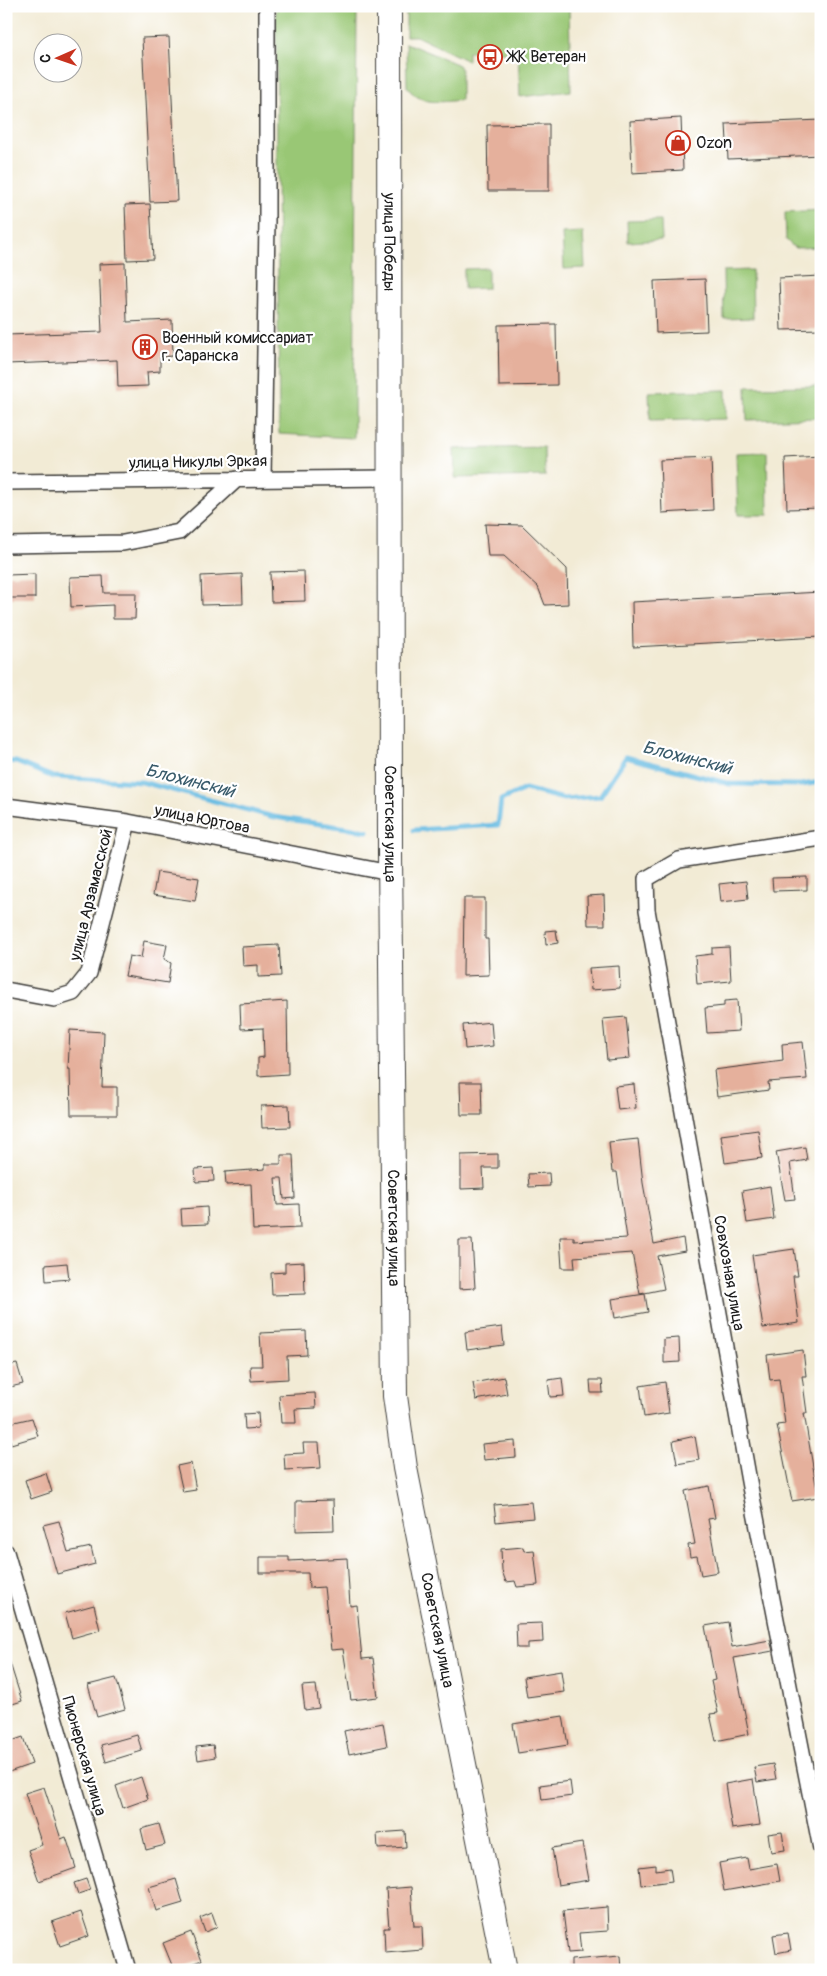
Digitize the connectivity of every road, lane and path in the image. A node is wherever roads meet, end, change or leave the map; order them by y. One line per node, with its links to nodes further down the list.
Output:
1 (267, 6): 5 (street)
2 (389, 6): 3 (main road, улица Победы)
3 (391, 478): 5 (street, улица Никулы Эркая); 11 (main road, Советская улица)
4 (237, 479): 5 (street, улица Никулы Эркая); 6 (street, улица Никулы Эркая); 7 (street)
5 (263, 479)
6 (6, 482)
7 (6, 545)
8 (6, 806): 9 (street, улица Юртова)
9 (128, 822): 11 (street, улица Юртова); 12 (street, улица Арзамасской)
10 (821, 838): 14 (street, Совхозная улица)
11 (390, 873): 16 (main road, Советская улица)
12 (6, 990)
13 (6, 1552): 15 (street, Пионерская улица)
14 (821, 1849)
15 (128, 1970)
16 (505, 1970)

